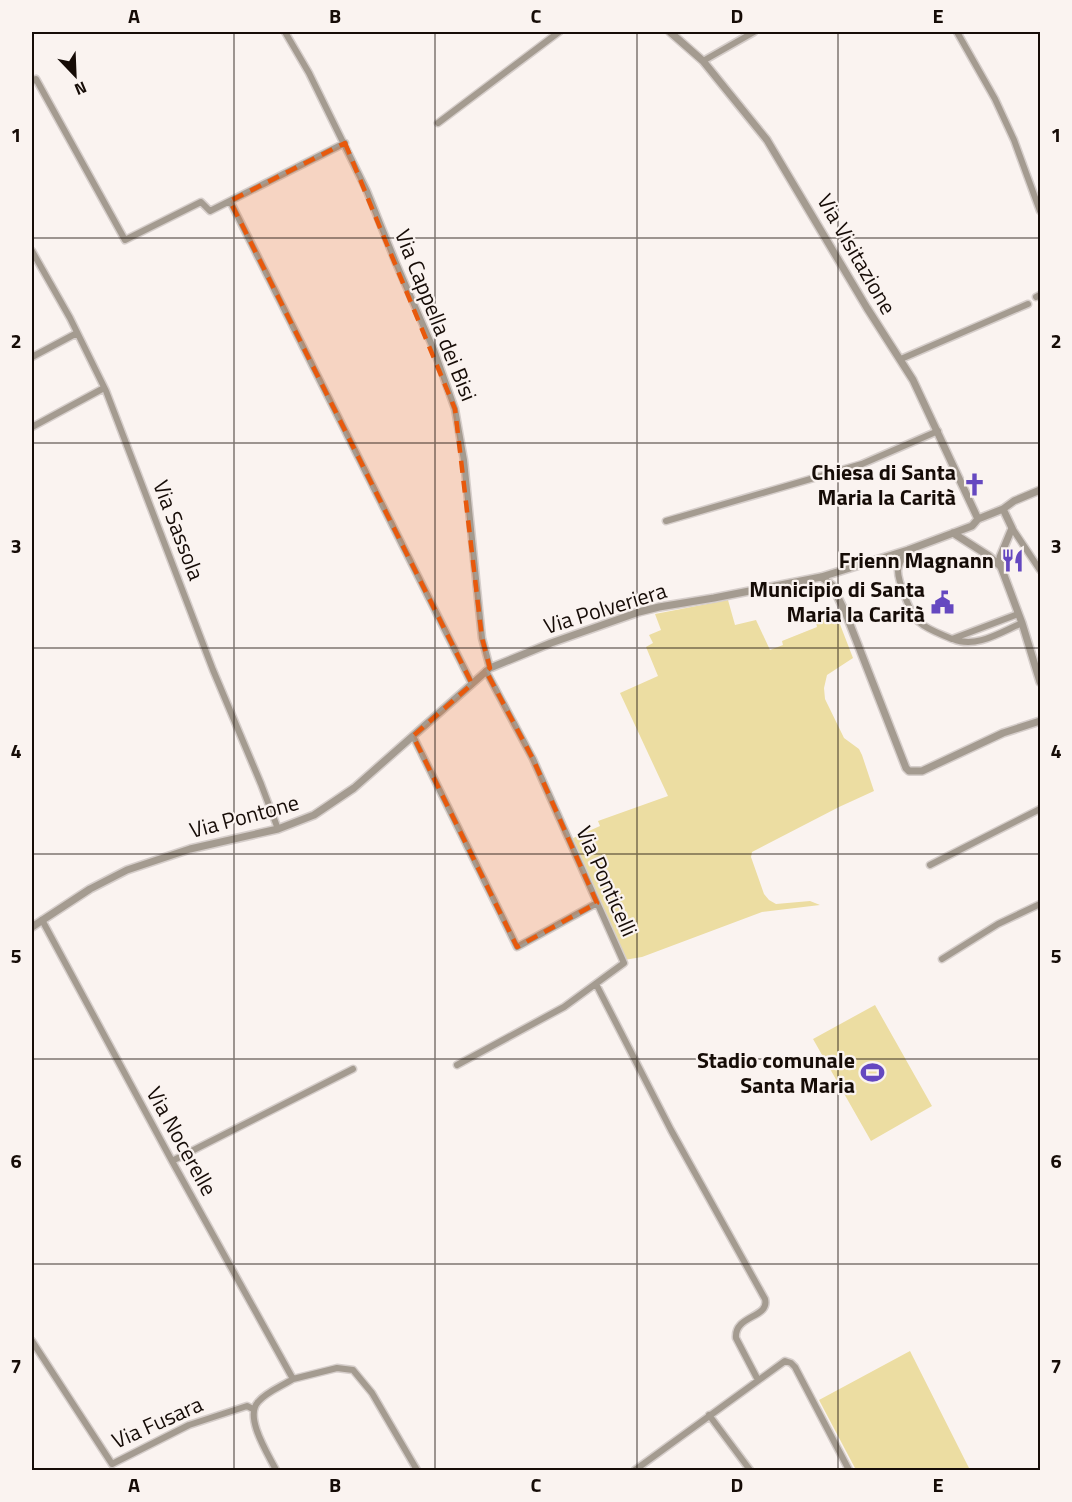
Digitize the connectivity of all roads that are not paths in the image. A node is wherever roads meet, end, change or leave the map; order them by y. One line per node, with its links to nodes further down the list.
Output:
1 (285, 32): 9 (street, Via Cappella dei Bisi)
2 (559, 32): 8 (street)
3 (670, 32): 6 (street, Via Visitazione)
4 (753, 32): 6 (street)
5 (957, 32): 11 (street)
6 (703, 62): 17 (street, Via Visitazione)
7 (32, 81): 10 (street)
8 (438, 123)
9 (345, 143): 10 (street); 36 (street, Via Cappella dei Bisi)
10 (230, 201): 38 (street)
11 (1041, 211)
12 (32, 251): 13 (street, Via Sassola)
13 (33, 259): 15 (street, Via Sassola)
14 (1028, 304): 17 (street)
15 (77, 333): 16 (street); 18 (street, Via Sassola)
16 (32, 357)
17 (901, 359): 20 (street, Via Visitazione)
18 (104, 388): 19 (street); 42 (street, Via Sassola)
19 (32, 427)
20 (938, 431): 23 (street, Via Visitazione); 24 (street)
21 (1041, 490): 22 (street)
22 (1004, 510): 23 (street); 25 (street)
23 (978, 519): 26 (street)
24 (666, 521)
25 (1012, 528): 28 (street); 29 (street)
26 (953, 533): 27 (street); 28 (street)
27 (908, 550): 30 (street, Via Polveriera); 35 (street)
28 (1000, 567): 33 (street)
29 (1041, 570)
30 (837, 572): 31 (street, Via Polveriera); 32 (street)
31 (821, 576): 32 (street); 36 (street, Via Polveriera)
32 (832, 585): 39 (street)
33 (1018, 614): 34 (street); 35 (street)
34 (1022, 623): 35 (street); 37 (street)
35 (952, 639)
36 (488, 669): 38 (street, Via Pontone); 44 (street, Via Ponticelli)
37 (1041, 682)
38 (472, 684): 40 (street, Via Pontone)
39 (1041, 721)
40 (413, 736): 42 (street, Via Pontone); 44 (street)
41 (1041, 809): 43 (street)
42 (278, 829): 46 (street, Via Pontone)
43 (930, 865)
44 (597, 903): 49 (street, Via Ponticelli)
45 (1041, 904): 48 (street)
46 (42, 920): 47 (street, Via Pontone); 52 (street, Via Nocerelle)
47 (32, 927)
48 (942, 959)
49 (596, 984): 50 (street, Via Ponticelli); 55 (street)
50 (457, 1065)
51 (353, 1069): 52 (street)
52 (172, 1161): 54 (street, Via Nocerelle)
53 (32, 1341): 56 (street, Via Fusara)
54 (293, 1379): 56 (street); 59 (street)
55 (758, 1380): 57 (street); 62 (street)
56 (253, 1409): 58 (street)
57 (709, 1415): 60 (street); 61 (street)
58 (276, 1470)
59 (417, 1470)
60 (635, 1470)
61 (750, 1470)
62 (849, 1470)

